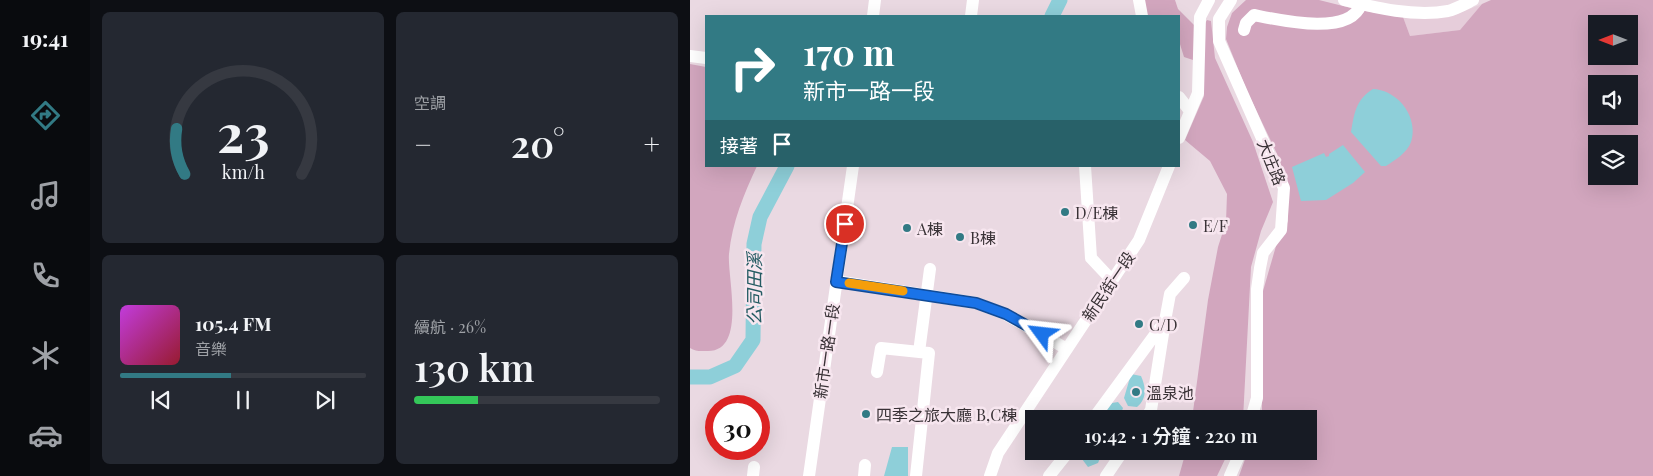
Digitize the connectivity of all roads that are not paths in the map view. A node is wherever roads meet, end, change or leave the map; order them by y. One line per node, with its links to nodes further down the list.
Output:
1 (875, 0): 9 (street)
2 (973, 0): 10 (street)
3 (1139, 0): 11 (street)
4 (1209, 0): 16 (street)
5 (1231, 0): 32 (street, 大庄路)
6 (1344, 0): 8 (street)
7 (1473, 0): 8 (street)
8 (1361, 4): 12 (street)
9 (873, 15)
10 (970, 15)
11 (1142, 15)
12 (1244, 30)
13 (690, 56): 14 (street)
14 (705, 58)
15 (1180, 98): 16 (street)
16 (1190, 111): 17 (street)
17 (1180, 136)
18 (853, 167): 24 (street, 新市一路一段)
19 (1085, 167): 22 (street)
20 (1169, 167): 27 (street, 新民街一段)
21 (930, 269): 25 (street)
22 (1108, 275)
23 (1184, 278): 26 (street)
24 (836, 282): 25 (street); 36 (street, 新市一路一段)
25 (926, 295): 27 (street); 28 (street)
26 (1165, 321): 30 (street); 31 (street)
27 (1067, 349): 38 (street, 新民街一段)
28 (919, 352): 29 (street); 37 (street)
29 (877, 372)
30 (1100, 410)
31 (1151, 410)
32 (1254, 410)
33 (1062, 460): 39 (street)
34 (1117, 460): 40 (street)
35 (1237, 460): 41 (street)
36 (809, 476)
37 (916, 476)
38 (990, 476)
39 (1049, 476)
40 (1106, 476)
41 (1230, 476)

